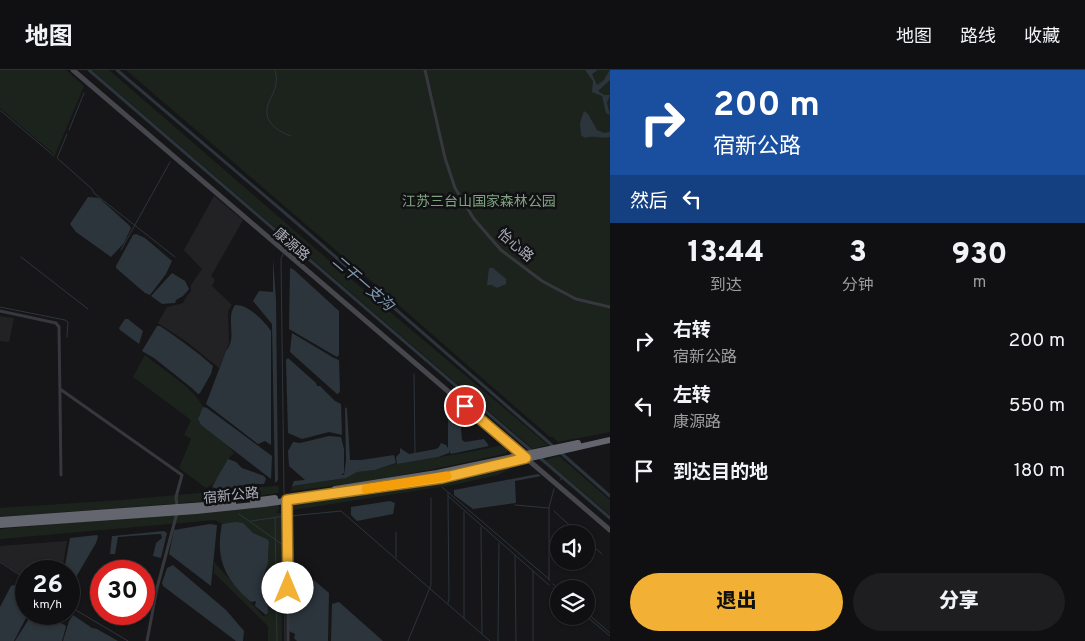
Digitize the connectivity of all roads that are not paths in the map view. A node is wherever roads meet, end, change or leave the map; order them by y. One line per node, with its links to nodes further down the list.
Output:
1 (73, 70): 9 (street, 康源路)
2 (425, 70): 3 (street, 怡心路)
3 (610, 307)
4 (0, 312): 5 (street)
5 (60, 388): 10 (street); 12 (street)
6 (610, 436): 8 (highway, 宿新公路)
7 (610, 440): 8 (highway, 宿新公路)
8 (559, 449): 9 (highway, 宿新公路)
9 (523, 456): 11 (highway, 宿新公路); 15 (street, 康源路)
10 (61, 475)
11 (288, 498): 12 (highway, 宿新公路); 17 (street)
12 (177, 510): 13 (highway, 宿新公路); 14 (highway, 宿新公路); 16 (street)
13 (0, 520)
14 (0, 525)
15 (610, 530)
16 (147, 641)
17 (288, 641)

